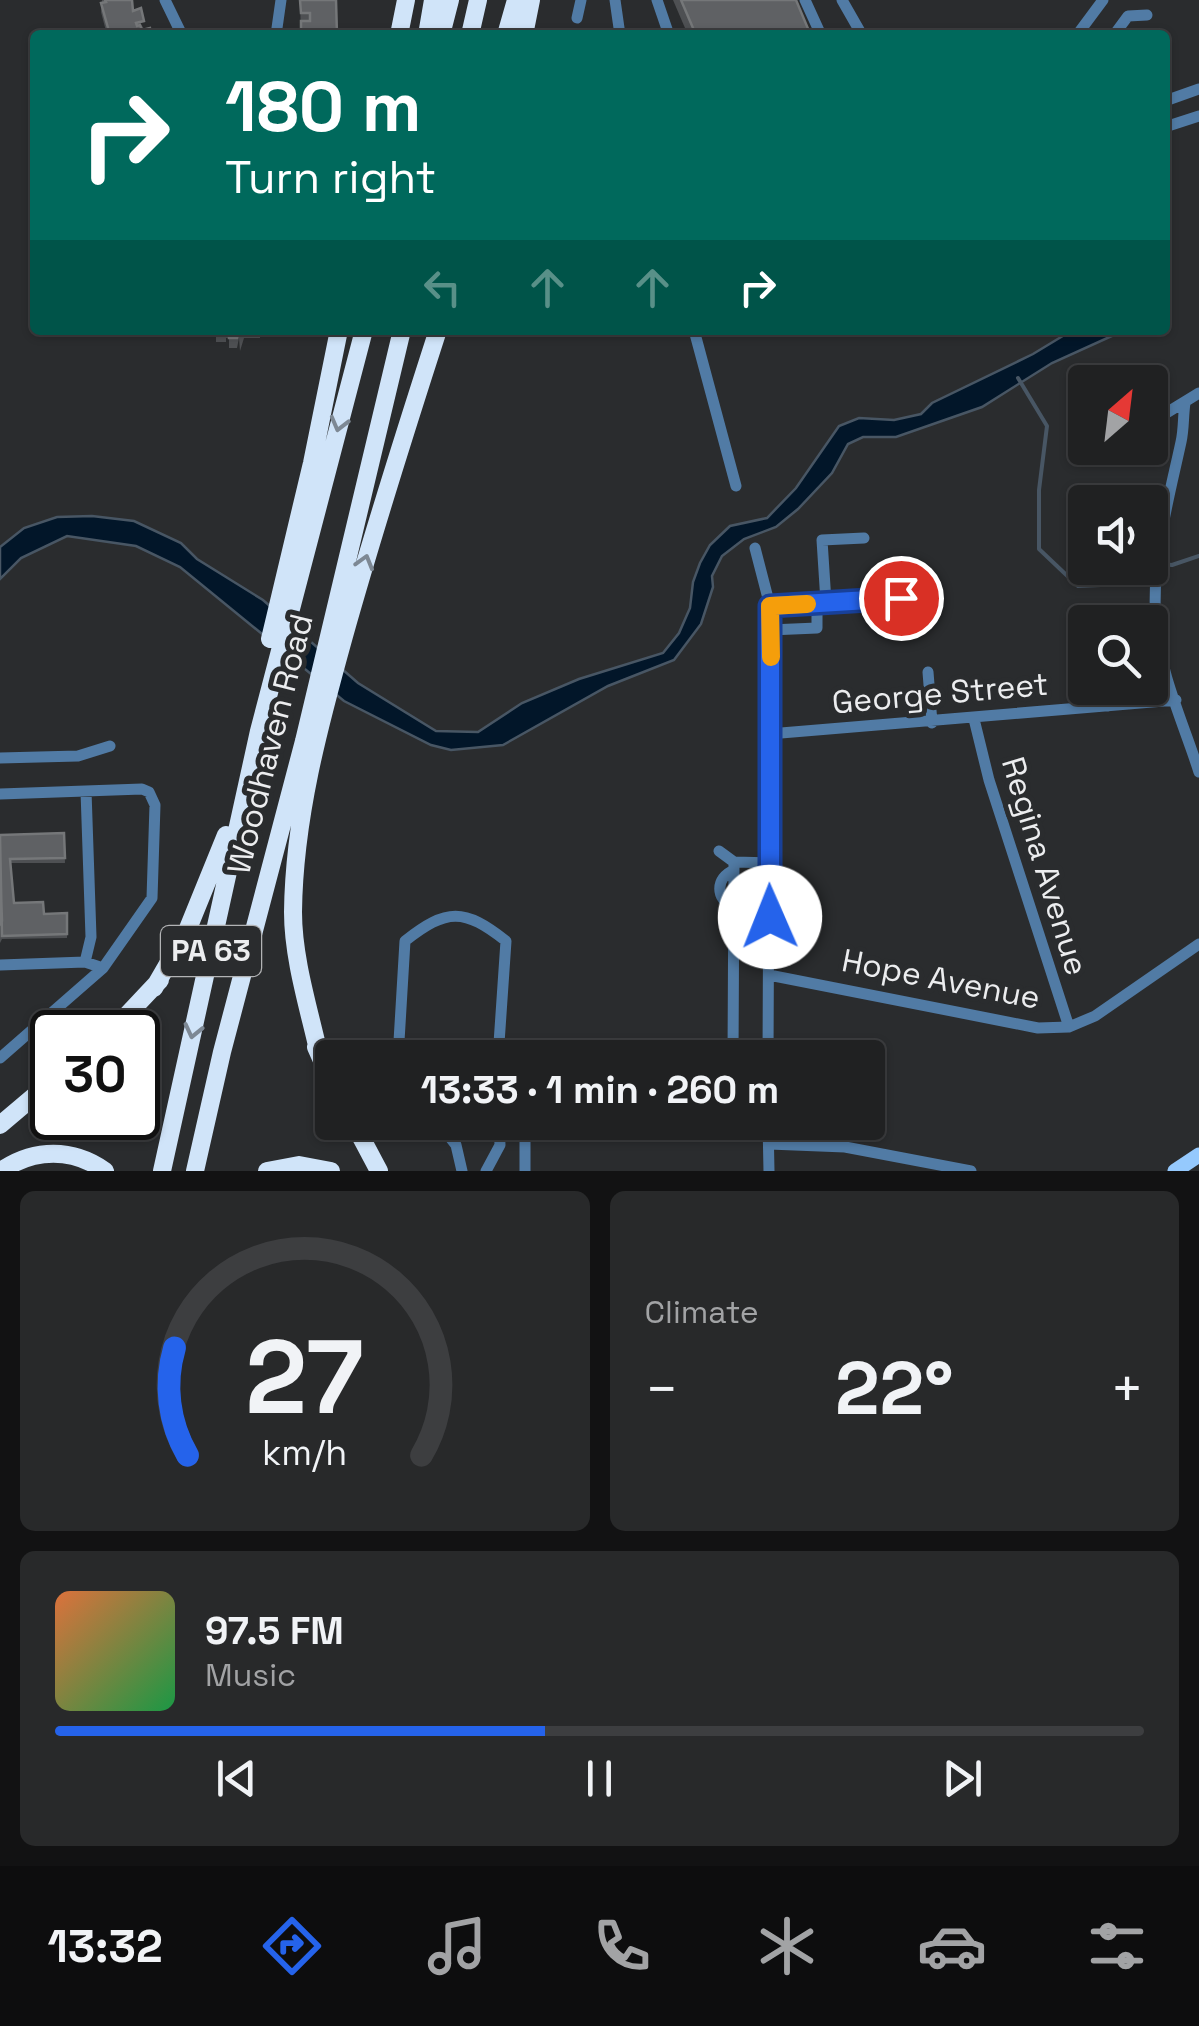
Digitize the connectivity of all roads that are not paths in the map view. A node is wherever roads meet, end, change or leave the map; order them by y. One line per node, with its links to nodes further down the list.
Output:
1 (165, 0): 17 (street)
2 (281, 0): 18 (street)
3 (406, 0): 19 (highway)
4 (432, 0): 20 (highway)
5 (450, 0): 21 (highway)
6 (478, 0): 22 (highway)
7 (516, 0): 23 (highway)
8 (531, 0): 24 (highway)
9 (581, 0): 16 (street)
10 (615, 0): 25 (street)
11 (657, 0): 26 (street)
12 (805, 0): 27 (street)
13 (842, 0): 28 (street)
14 (1103, 0): 29 (street)
15 (1147, 15): 30 (street)
16 (577, 18)
17 (180, 30)
18 (277, 30)
19 (400, 30)
20 (428, 30)
21 (443, 30)
22 (471, 30)
23 (507, 30)
24 (525, 30)
25 (619, 30)
26 (667, 30)
27 (818, 30)
28 (855, 30)
29 (1081, 30)
30 (1118, 30)
31 (1199, 89): 32 (street)
32 (1170, 99)
33 (1199, 116): 34 (street)
34 (1170, 125)
35 (338, 335): 48 (highway)
36 (363, 335): 48 (highway, Woodhaven Road / PA 63, one-way to 48)
37 (404, 335): 51 (highway, Woodhaven Road / PA 63)
38 (436, 335): 51 (highway, one-way to 38)
39 (695, 335): 43 (street)
40 (1199, 393): 41 (street)
41 (1186, 404): 42 (street); 55 (street)
42 (1168, 414)
43 (736, 486)
44 (864, 538): 46 (street)
45 (756, 548): 47 (street)
46 (821, 603): 47 (street); 49 (street); 50 (street)
47 (770, 606): 50 (street)
48 (282, 610): 52 (highway, Woodhaven Road / PA 63)
49 (904, 628)
50 (770, 630): 60 (street)
51 (333, 649): 54 (highway, Woodhaven Road / PA 63)
52 (273, 650): 59 (highway, Woodhaven Road / PA 63); 75 (highway)
53 (928, 672): 58 (street)
54 (323, 687): 61 (highway, Woodhaven Road / PA 63); 78 (highway)
55 (1176, 700): 56 (street, George Street); 64 (street)
56 (1108, 706): 57 (street, George Street)
57 (974, 719): 58 (street, George Street); 77 (street, Regina Avenue)
58 (932, 723): 60 (street, George Street)
59 (259, 731): 75 (highway); 96 (highway, Woodhaven Road / PA 63, one-way to 96)
60 (769, 734): 68 (street)
61 (304, 742): 83 (highway); 97 (highway, Woodhaven Road / PA 63)
62 (110, 746): 63 (street)
63 (0, 758)
64 (1199, 772)
65 (86, 792): 66 (street); 71 (street); 73 (street)
66 (0, 794)
67 (718, 851): 69 (street)
68 (769, 863): 69 (street); 74 (street)
69 (734, 866): 81 (street)
70 (1199, 944): 77 (street, Hope Avenue)
71 (85, 962): 72 (street); 73 (street)
72 (0, 964)
73 (104, 968): 84 (street)
74 (769, 975): 77 (street, Hope Avenue); 82 (street)
75 (154, 988): 76 (highway)
76 (132, 1010)
77 (1069, 1027)
78 (317, 1040)
79 (399, 1040): 80 (street)
80 (499, 1040)
81 (732, 1040)
82 (768, 1040)
83 (315, 1041)
84 (0, 1058)
85 (30, 1100): 86 (highway)
86 (0, 1125)
87 (363, 1140): 100 (highway)
88 (452, 1140): 101 (street)
89 (500, 1140): 102 (street)
90 (525, 1140): 103 (street)
91 (768, 1140): 92 (street)
92 (768, 1144): 104 (street); 105 (street)
93 (1199, 1155): 106 (main road)
94 (1, 1171): 95 (highway)
95 (106, 1171)
96 (162, 1171)
97 (194, 1171)
98 (266, 1171): 99 (highway)
99 (330, 1171)
100 (379, 1171)
101 (462, 1171)
102 (486, 1171)
103 (525, 1171)
104 (769, 1171)
105 (971, 1171)
106 (1176, 1171)

